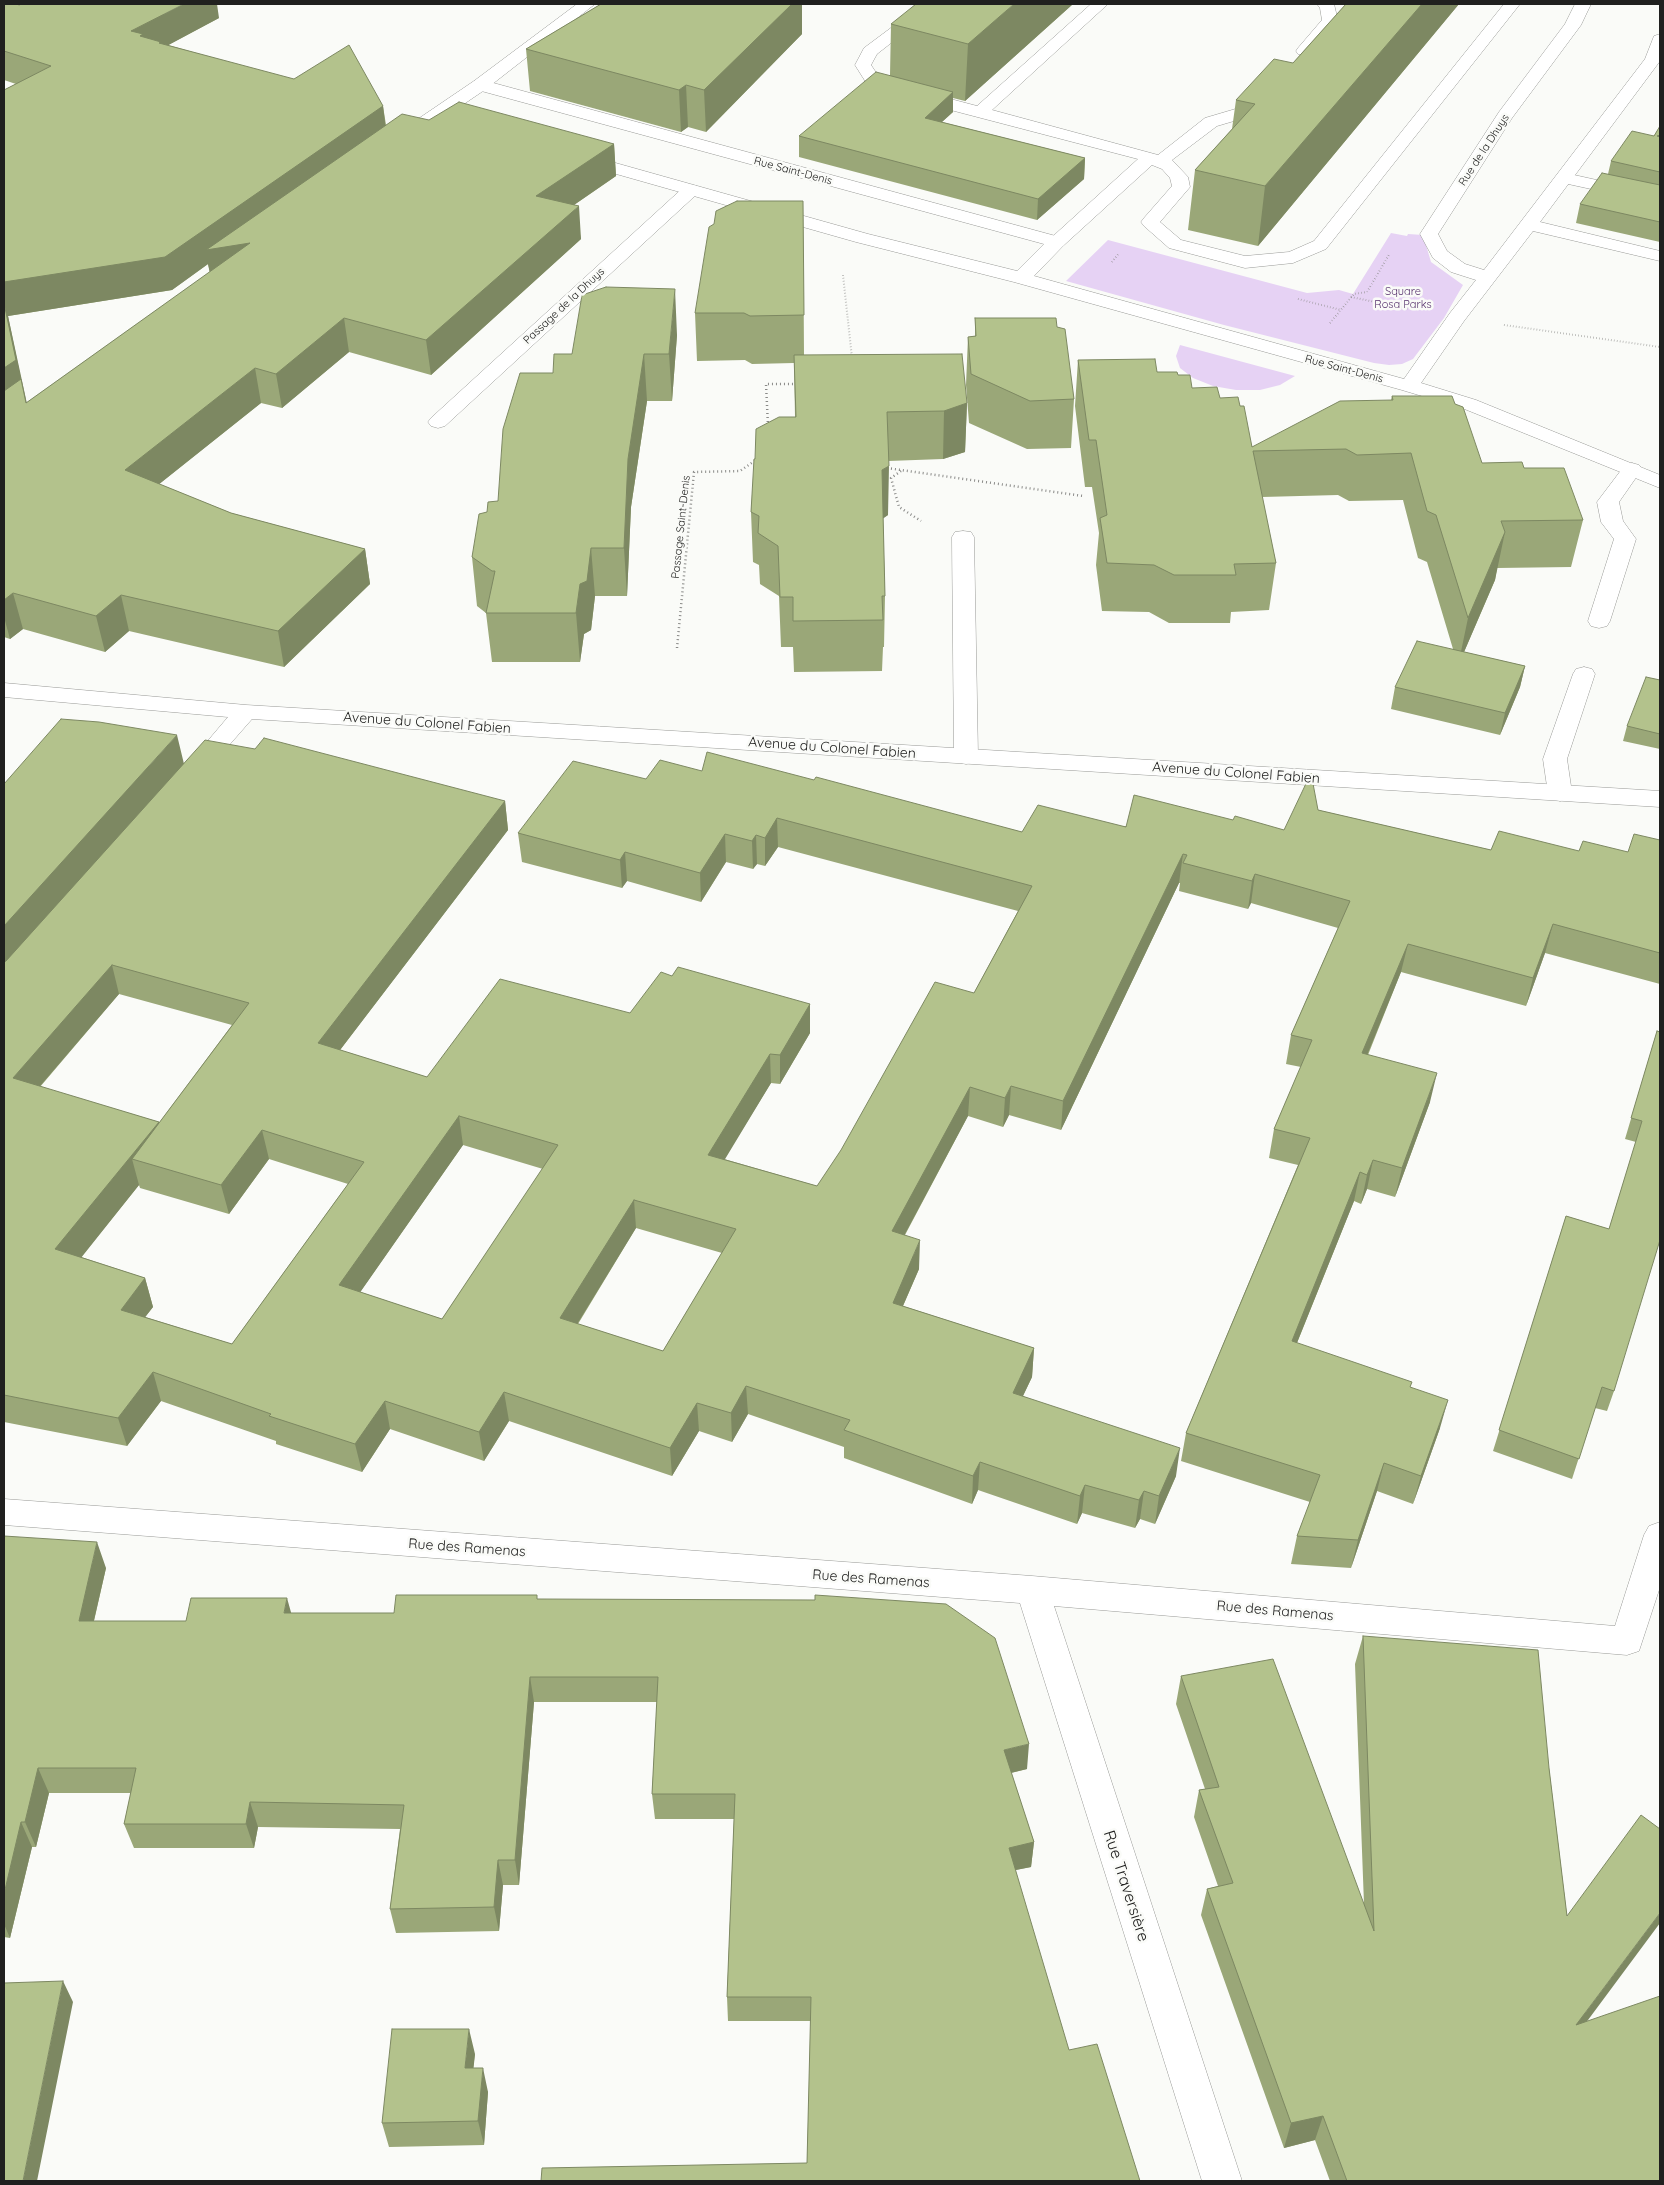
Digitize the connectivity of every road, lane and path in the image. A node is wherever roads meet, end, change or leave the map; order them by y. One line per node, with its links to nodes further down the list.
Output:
1 (587, 4): 9 (street)
2 (933, 4): 11 (street)
3 (1100, 4): 11 (street)
4 (1325, 4): 8 (street)
5 (1512, 4): 16 (street)
6 (1583, 4): 26 (street, Rue de la Dhuys)
7 (1660, 39): 17 (street)
8 (1292, 65)
9 (480, 85): 12 (street); 22 (street, Rue Saint-Denis)
10 (1274, 87): 16 (street)
11 (980, 112): 16 (street)
12 (431, 117): 13 (street); 14 (street)
13 (456, 123)
14 (386, 149)
15 (559, 152): 18 (street, Rue Saint-Denis)
16 (1154, 160): 22 (street)
17 (1565, 178): 19 (street); 20 (street)
18 (691, 190): 21 (street, Rue Saint-Denis); 34 (street, Passage de la Dhuys)
19 (1660, 198)
20 (1529, 225): 24 (street); 26 (street)
21 (862, 238): 25 (street, Rue Saint-Denis); 31 (path)
22 (1057, 242): 25 (street)
23 (1394, 246): 27 (path)
24 (1660, 256)
25 (1021, 278): 30 (street, Rue Saint-Denis)
26 (1488, 278): 28 (street)
27 (1351, 297): 28 (path); 30 (path)
28 (1457, 317): 29 (path); 33 (street)
29 (1660, 347)
30 (1302, 358): 33 (street, Rue Saint-Denis)
31 (853, 366)
32 (806, 384): 35 (path)
33 (1409, 386): 38 (street, Rue Saint-Denis)
34 (438, 422)
35 (768, 433)
36 (762, 457): 44 (path, Passage Saint-Denis)
37 (887, 468): 39 (path)
38 (1632, 469): 40 (street, Rue Saint-Denis); 43 (street)
39 (902, 470): 41 (path); 42 (path)
40 (1660, 482)
41 (1083, 496)
42 (963, 537): 48 (street)
43 (1599, 621)
44 (677, 648)
45 (1584, 674): 50 (street)
46 (4, 690): 47 (street, Avenue du Colonel Fabien)
47 (246, 712): 48 (street, Avenue du Colonel Fabien); 49 (street)
48 (966, 757): 50 (street, Avenue du Colonel Fabien)
49 (181, 785)
50 (1560, 793): 51 (street, Avenue du Colonel Fabien)
51 (1660, 799)
52 (4, 1512): 54 (street, Rue des Ramenas)
53 (1660, 1535): 54 (street, Rue des Ramenas)
54 (1032, 1590): 55 (street, Rue Traversière)
55 (1222, 2181)

